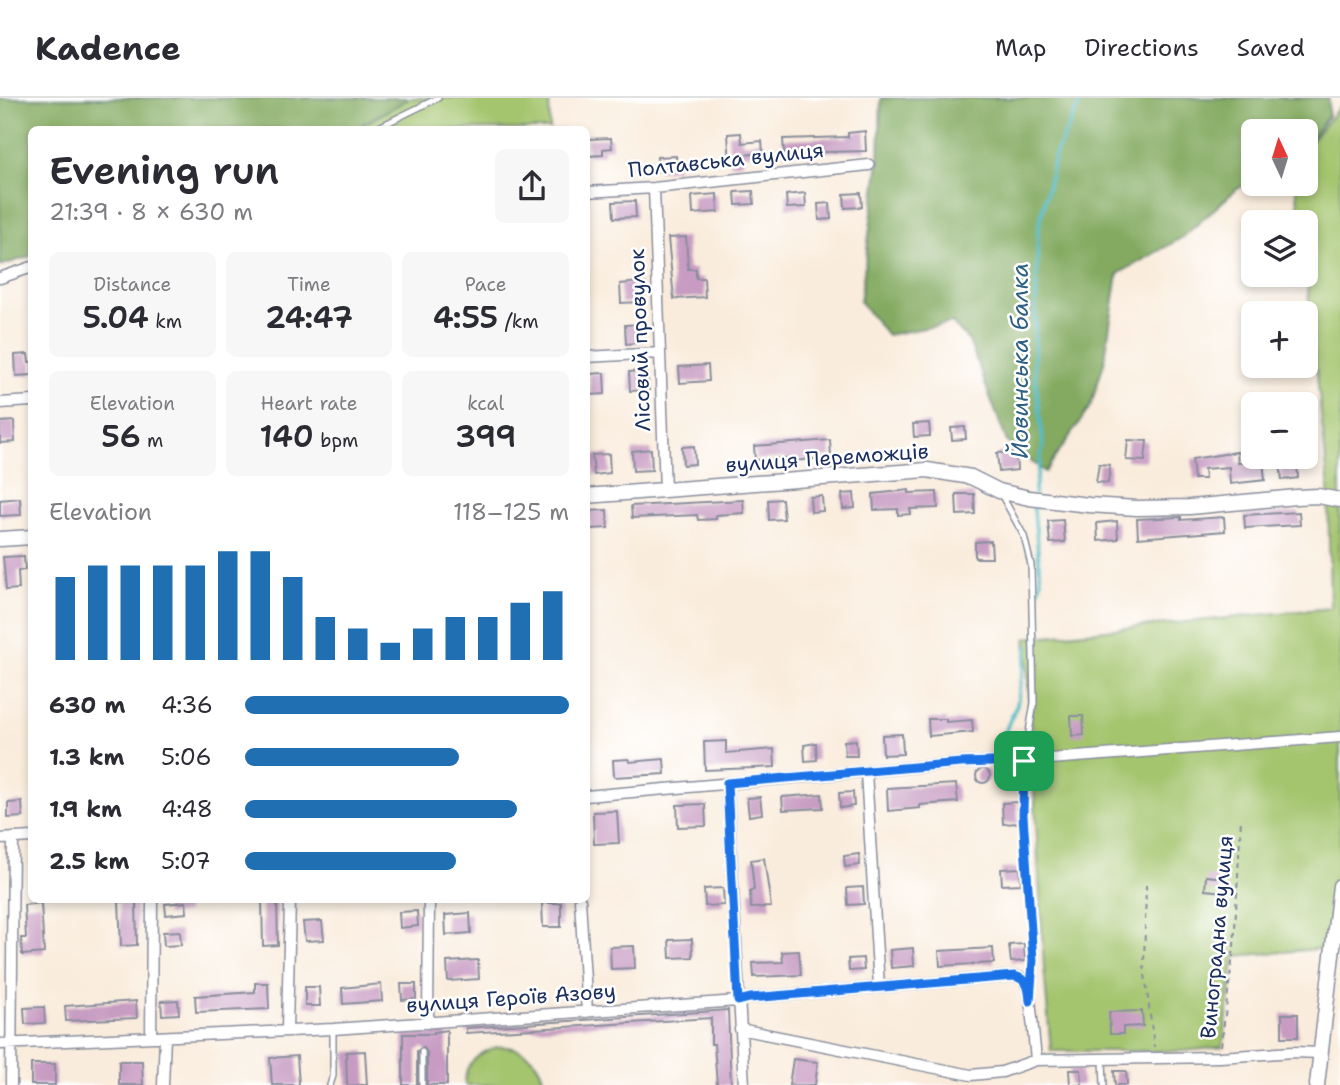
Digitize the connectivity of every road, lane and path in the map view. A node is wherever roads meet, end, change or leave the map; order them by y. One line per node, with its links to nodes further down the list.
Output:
1 (438, 98): 2 (lane)
2 (381, 126)
3 (869, 165): 4 (street, Полтавська вулиця)
4 (653, 188): 5 (street, Полтавська вулиця); 8 (street, Лісовий провулок)
5 (590, 192)
6 (28, 268): 7 (street)
7 (0, 278)
8 (660, 353): 9 (street); 12 (street, Лісовий провулок)
9 (590, 357)
10 (28, 401): 11 (street)
11 (0, 403)
12 (665, 490): 13 (street, вулиця Переможців); 14 (street, вулиця Переможців)
13 (999, 491): 15 (street, вулиця Переможців); 19 (lane)
14 (590, 496)
15 (1340, 500)
16 (28, 537): 17 (street)
17 (0, 539)
18 (1340, 737): 19 (street)
19 (1024, 761): 20 (street); 35 (lane)
20 (866, 772): 21 (street); 33 (street)
21 (727, 783): 22 (street); 34 (street)
22 (590, 796)
23 (1241, 819): 46 (path, Виноградна вулиця)
24 (28, 837): 25 (street)
25 (13, 838): 26 (street); 43 (street)
26 (0, 839)
27 (1146, 885): 47 (path)
28 (1340, 886): 45 (street)
29 (152, 903): 41 (street)
30 (290, 903): 40 (street)
31 (429, 903): 37 (street)
32 (580, 903): 36 (street)
33 (879, 988): 34 (street, вулиця Героїв Азову); 35 (street, вулиця Героїв Азову)
34 (738, 1001): 36 (street, вулиця Героїв Азову); 39 (street)
35 (1030, 1001): 48 (street)
36 (587, 1012): 37 (street, вулиця Героїв Азову)
37 (428, 1023): 38 (street, вулиця Героїв Азову)
38 (333, 1029): 40 (street, вулиця Героїв Азову); 53 (lane)
39 (740, 1029): 50 (street); 55 (street)
40 (287, 1030): 42 (street, вулиця Героїв Азову)
41 (151, 1037): 42 (street, вулиця Героїв Азову); 43 (street, вулиця Героїв Азову)
42 (165, 1037): 52 (street)
43 (6, 1044): 51 (street)
44 (422, 1052): 54 (lane)
45 (1320, 1053): 46 (street); 57 (street)
46 (1220, 1057): 47 (street)
47 (1156, 1059): 49 (street)
48 (1036, 1060): 49 (street); 50 (street)
49 (1103, 1060): 56 (lane)
50 (990, 1079)
51 (11, 1085)
52 (163, 1085)
53 (330, 1085)
54 (422, 1085)
55 (744, 1085)
56 (1104, 1085)
57 (1317, 1085)

